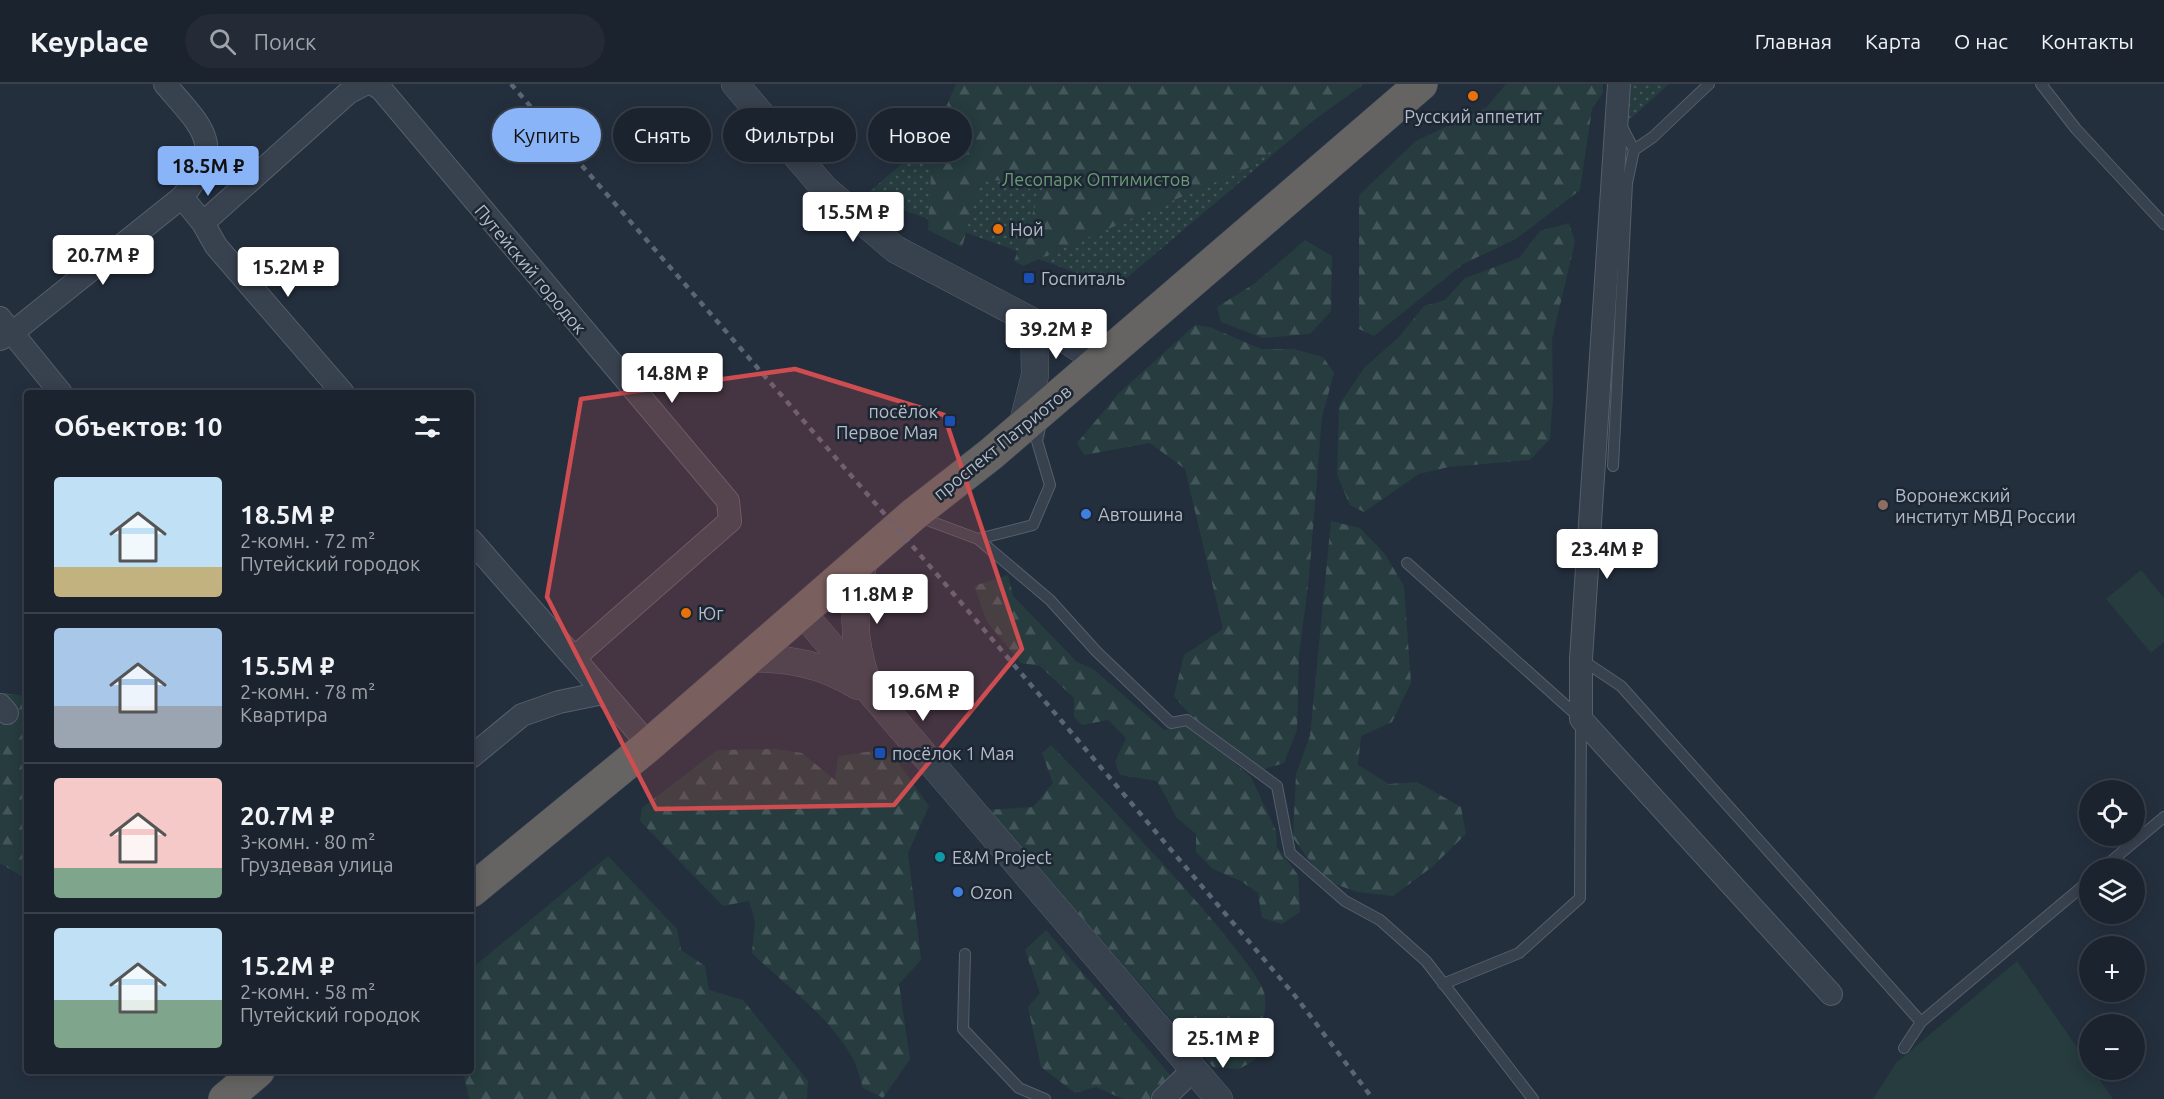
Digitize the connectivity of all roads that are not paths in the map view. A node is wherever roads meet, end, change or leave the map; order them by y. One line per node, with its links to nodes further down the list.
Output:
1 (165, 84): 10 (street)
2 (735, 84): 13 (street)
3 (1421, 84): 15 (highway, проспект Патриотов)
4 (1619, 84): 8 (street)
5 (1709, 84): 9 (lane)
6 (2041, 84): 12 (lane)
7 (375, 85): 11 (street, Путейский городок); 26 (street, Путейский городок)
8 (1618, 119): 9 (lane); 28 (street)
9 (1634, 150): 19 (lane)
10 (182, 197): 11 (street); 14 (street)
11 (203, 223): 17 (street)
12 (2164, 224)
13 (1034, 322): 15 (street); 18 (street)
14 (4, 330): 16 (street)
15 (1099, 361): 18 (highway, проспект Патриотов)
16 (59, 390)
17 (340, 390)
18 (1033, 418): 20 (highway, проспект Патриотов); 21 (lane)
19 (1613, 466)
20 (913, 515): 21 (lane); 23 (highway, проспект Патриотов)
21 (978, 539): 39 (lane)
22 (474, 543): 26 (street)
23 (865, 556): 25 (highway, проспект Патриотов); 30 (street)
24 (1407, 563): 31 (lane)
25 (801, 611): 27 (highway, проспект Патриотов); 30 (street)
26 (574, 658): 29 (street)
27 (747, 658): 30 (street); 32 (highway, проспект Патриотов)
28 (1581, 660): 31 (street); 41 (lane)
29 (603, 693): 32 (street); 33 (street)
30 (872, 694): 43 (street)
31 (1581, 719): 39 (lane); 40 (street)
32 (649, 745): 36 (highway, проспект Патриотов)
33 (474, 755)
34 (2164, 817): 35 (lane)
35 (2115, 858)
36 (474, 889)
37 (2079, 889): 41 (lane)
38 (965, 954): 46 (lane)
39 (1443, 984): 49 (lane)
40 (1831, 994)
41 (1921, 1022): 42 (lane)
42 (1904, 1048)
43 (1193, 1070): 47 (street); 48 (street)
44 (254, 1074): 45 (highway)
45 (225, 1099)
46 (1045, 1099)
47 (1163, 1099)
48 (1219, 1099)
49 (1533, 1099)

